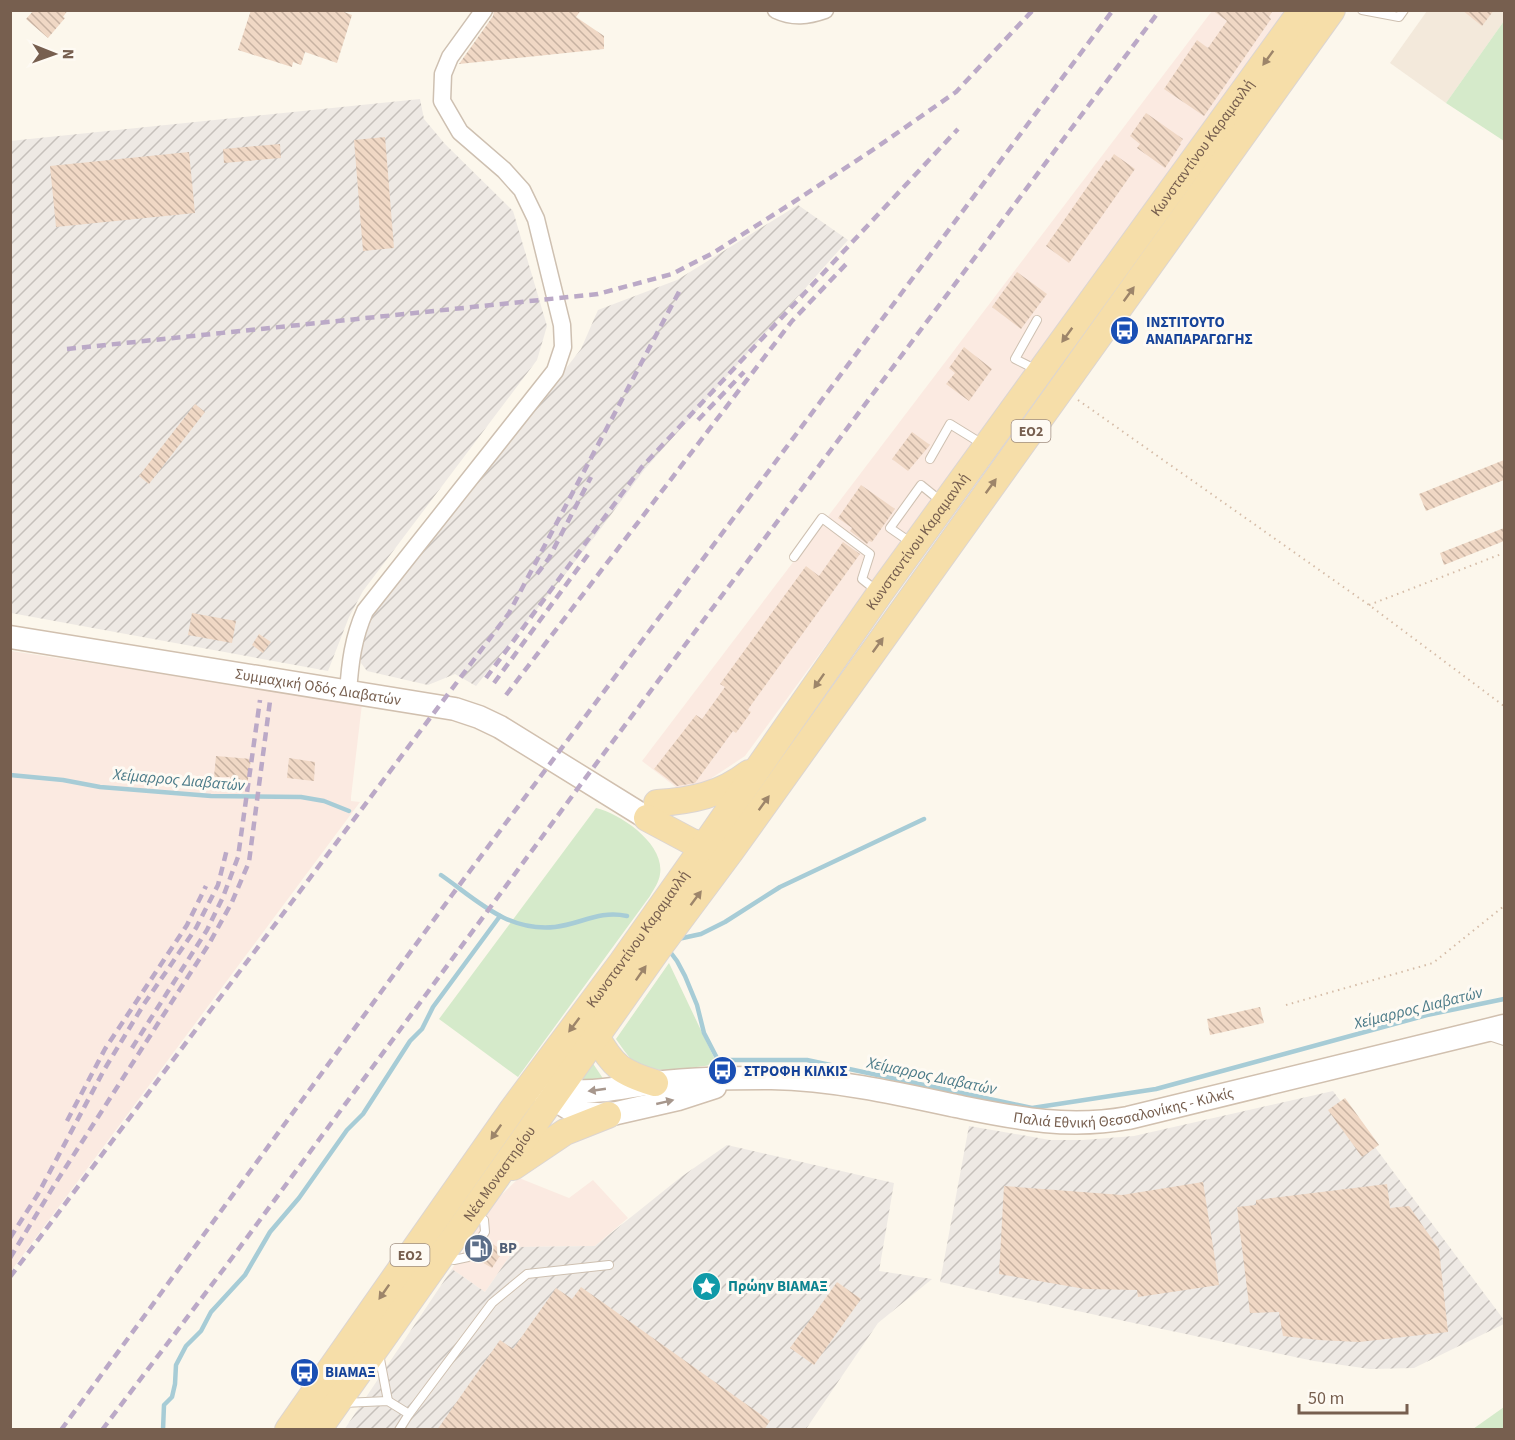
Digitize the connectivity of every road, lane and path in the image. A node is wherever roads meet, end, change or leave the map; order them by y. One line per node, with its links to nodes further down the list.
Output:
1 (484, 10): 19 (street)
2 (777, 10): 3 (street)
3 (825, 10)
4 (1302, 10): 10 (main road, Κωνσταντίνου Καραμανλή / ΕΟ2, one-way to 10)
5 (1332, 10): 11 (main road, Κωνσταντίνου Καραμανλή / ΕΟ2, one-way to 5)
6 (1362, 10): 8 (lane)
7 (1404, 10): 8 (lane)
8 (1374, 12)
9 (1037, 320): 10 (lane)
10 (1040, 372): 12 (main road, Κωνσταντίνου Καραμανλή / ΕΟ2)
11 (1065, 384): 17 (path); 24 (main road, Κωνσταντίνου Καραμανλή / ΕΟ2, one-way to 11)
12 (987, 446): 13 (lane); 16 (main road, Κωνσταντίνου Καραμανλή / ΕΟ2)
13 (930, 459)
14 (1504, 553): 17 (path)
15 (794, 557): 16 (lane)
16 (880, 593): 21 (main road, Κωνσταντίνου Καραμανλή / ΕΟ2, one-way to 21)
17 (1369, 605): 20 (path)
18 (10, 637): 19 (main road, Συμμαχική Οδός Διαβατών)
19 (348, 693): 22 (main road, Συμμαχική Οδός Διαβατών)
20 (1504, 706)
21 (761, 764): 22 (main road); 23 (main road, Κωνσταντίνου Καραμανλή / ΕΟ2)
22 (652, 810): 23 (main road); 25 (main road)
23 (710, 837): 24 (main road); 25 (main road, Κωνσταντίνου Καραμανλή / ΕΟ2)
24 (731, 852): 30 (main road, Κωνσταντίνου Καραμανλή / ΕΟ2, one-way to 24)
25 (674, 888): 34 (main road, Κωνσταντίνου Καραμανλή / ΕΟ2, one-way to 34)
26 (1504, 906): 27 (path)
27 (1286, 1005)
28 (1504, 1026): 29 (main road, Παλιά Εθνική Θεσσαλονίκης - Κιλκίς)
29 (1477, 1033): 31 (lane); 32 (main road, Παλιά Εθνική Θεσσαλονίκης - Κιλκίς)
30 (596, 1036): 33 (main road); 34 (main road, Νέα Μοναστηρίου / ΕΟ2)
31 (1504, 1041)
32 (736, 1079): 33 (main road, Παλιά Εθνική Θεσσαλονίκης - Κιλκίς); 35 (main road, Παλιά Εθνική Θεσσαλονίκης - Κιλκίς, one-way to 32)
33 (655, 1083): 34 (main road, Παλιά Εθνική Θεσσαλονίκης - Κιλκίς, one-way to 34)
34 (545, 1087): 35 (main road, Παλιά Εθνική Θεσσαλονίκης - Κιλκίς); 36 (main road, Νέα Μοναστηρίου / ΕΟ2); 44 (main road, Νέα Μοναστηρίου / ΕΟ2, one-way to 44)
35 (608, 1115): 36 (main road)
36 (492, 1185): 40 (main road, Νέα Μοναστηρίου / ΕΟ2)
37 (484, 1220): 38 (lane)
38 (454, 1260)
39 (609, 1265): 43 (lane)
40 (377, 1344): 41 (lane); 42 (main road, Νέα Μοναστηρίου / ΕΟ2)
41 (388, 1401): 42 (lane); 43 (lane)
42 (337, 1403): 45 (main road, Νέα Μοναστηρίου / ΕΟ2)
43 (409, 1414): 46 (lane)
44 (288, 1430)
45 (318, 1430)
46 (399, 1430)

